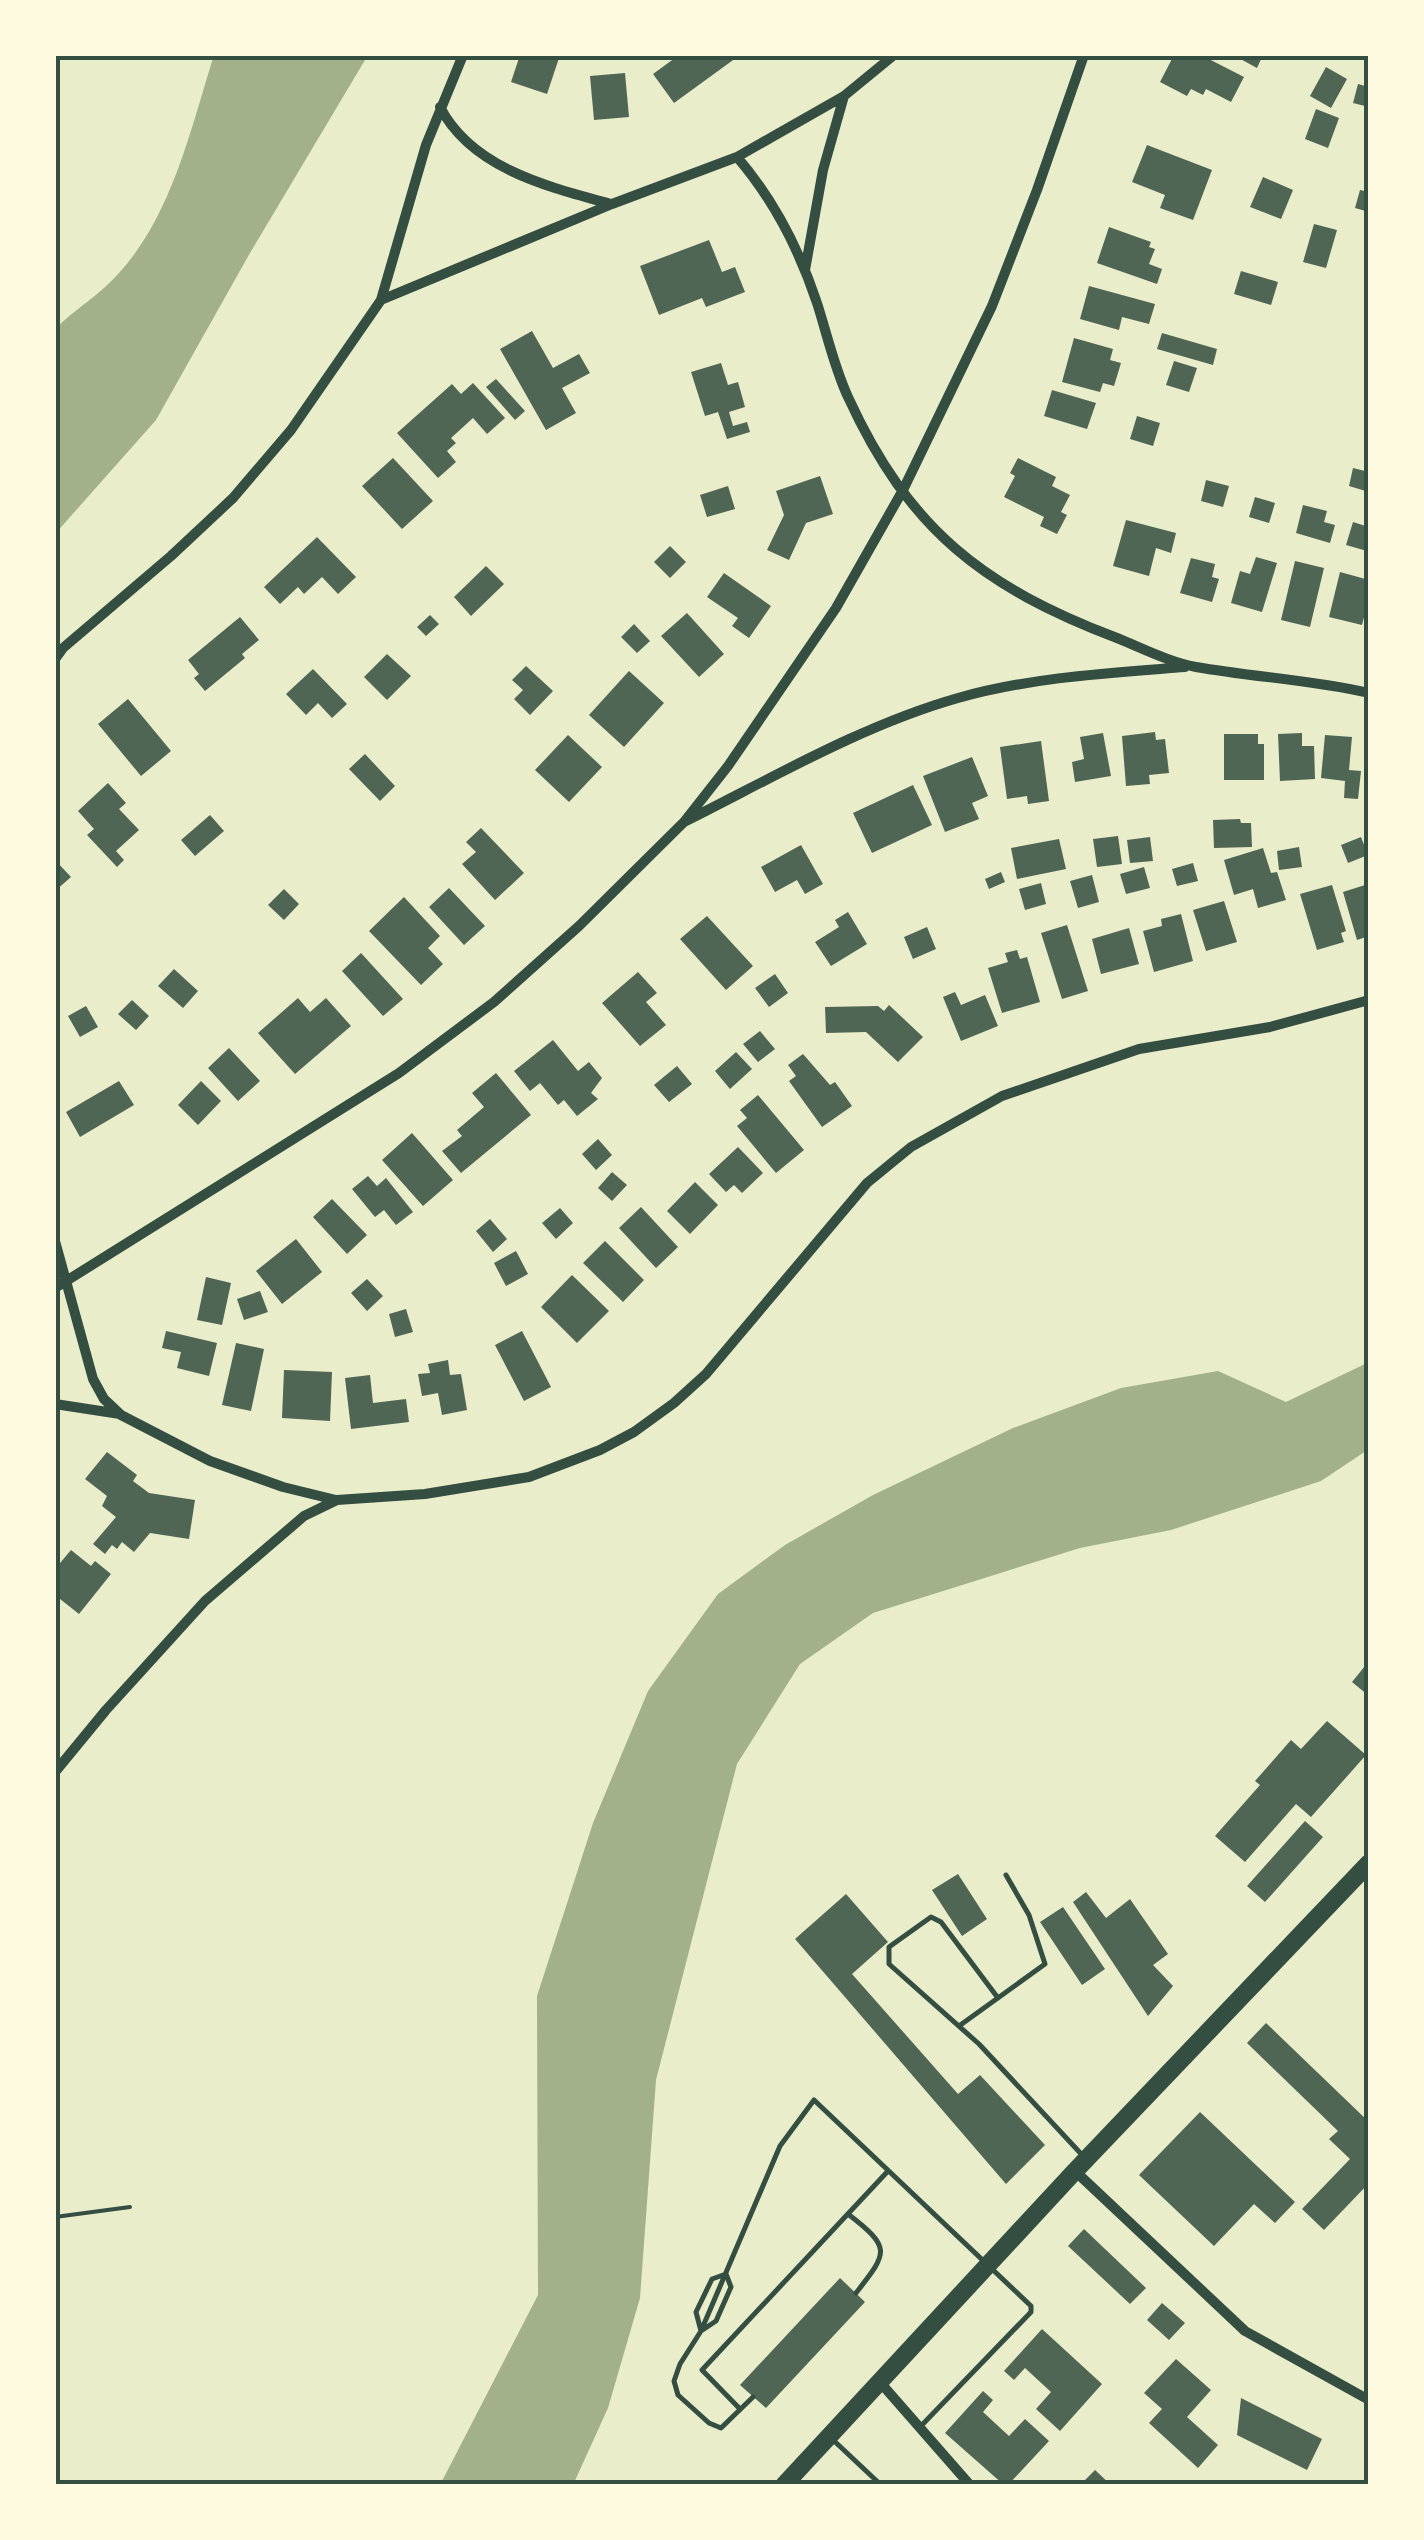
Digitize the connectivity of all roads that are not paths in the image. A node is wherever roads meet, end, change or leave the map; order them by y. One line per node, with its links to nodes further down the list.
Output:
1 (464, 55): 5 (street)
2 (894, 55): 4 (street)
3 (1084, 55): 10 (street)
4 (844, 96): 6 (street); 8 (street)
5 (440, 107): 7 (street); 9 (street)
6 (737, 157): 7 (street); 8 (street)
7 (612, 204): 9 (street)
8 (805, 271): 10 (street)
9 (381, 300): 11 (street)
10 (903, 490): 12 (street); 14 (street)
11 (55, 660)
12 (1191, 666): 13 (street); 14 (street)
13 (1369, 693)
14 (684, 822): 17 (street)
15 (1369, 1000): 20 (street)
16 (55, 1242): 17 (street)
17 (60, 1286): 19 (street)
18 (55, 1404): 19 (street)
19 (121, 1415): 20 (street)
20 (337, 1500): 21 (street)
21 (55, 1772)
22 (1369, 1864): 26 (main road)
23 (1006, 1875): 24 (lane)
24 (998, 1998): 25 (lane); 25 (lane)
25 (959, 2026): 26 (lane)
26 (1081, 2165): 29 (main road); 35 (street)
27 (888, 2171): 28 (lane); 29 (lane); 30 (lane)
28 (848, 2214): 31 (lane); 36 (lane)
29 (988, 2266): 33 (main road); 37 (lane)
30 (726, 2274): 32 (lane); 32 (lane)
31 (856, 2293)
32 (701, 2331): 36 (lane)
33 (879, 2380): 37 (street); 38 (main road)
34 (753, 2396): 36 (lane)
35 (1369, 2400)
36 (740, 2410)
37 (920, 2427): 41 (street)
38 (829, 2436): 39 (main road); 40 (lane)
39 (784, 2485)
40 (881, 2485)
41 (970, 2485)

